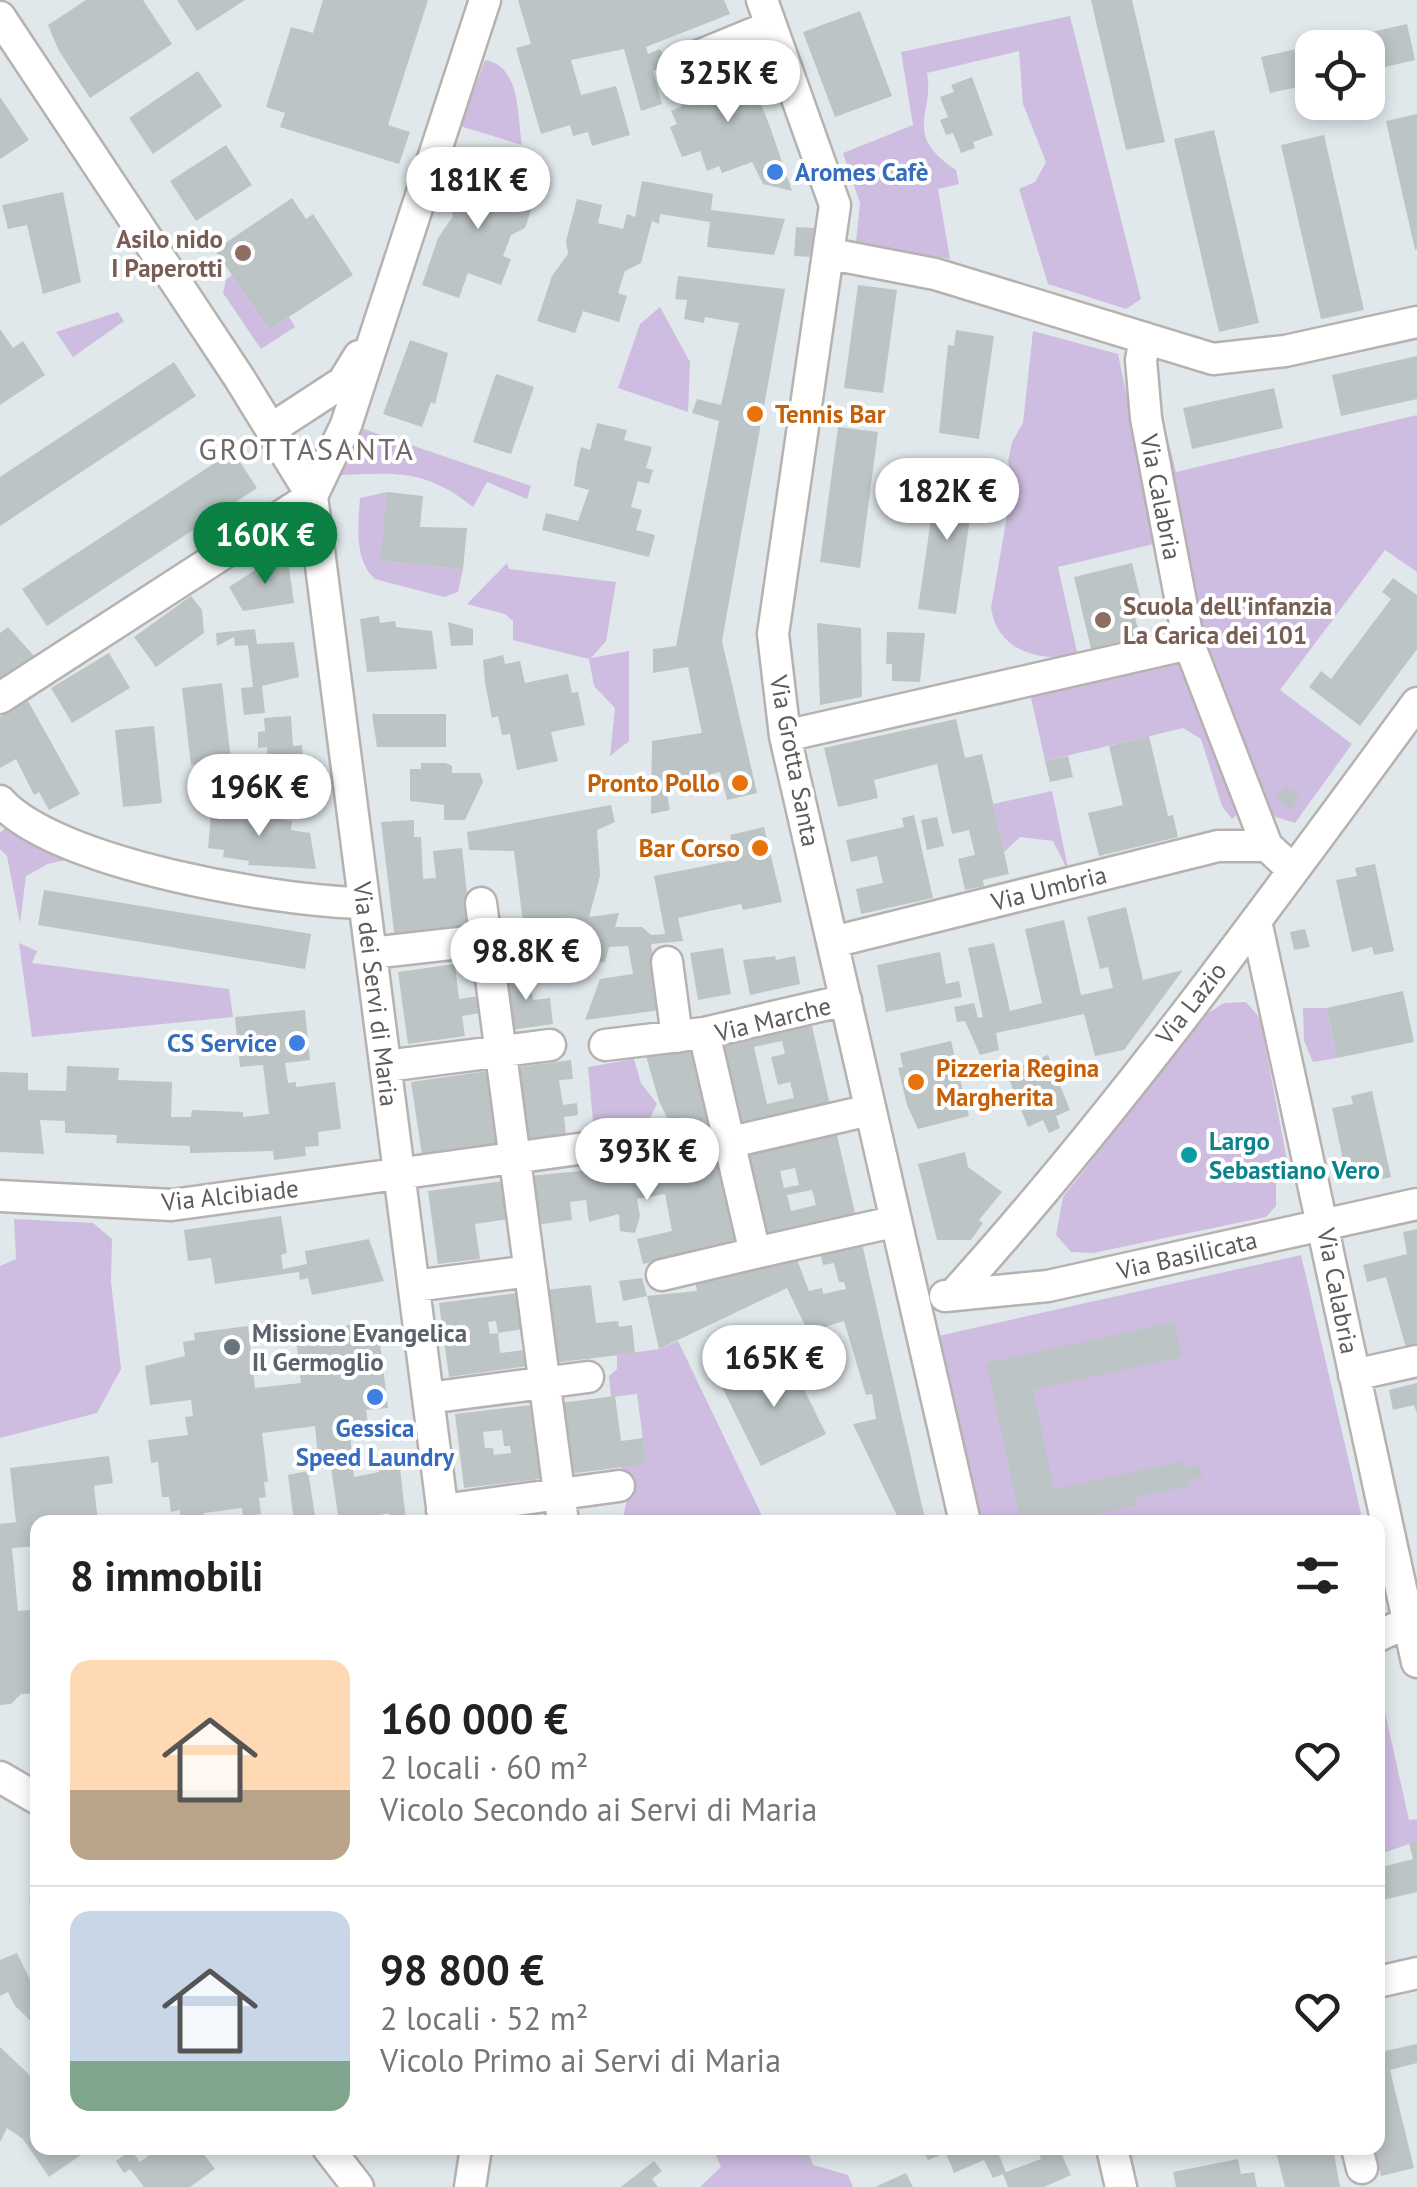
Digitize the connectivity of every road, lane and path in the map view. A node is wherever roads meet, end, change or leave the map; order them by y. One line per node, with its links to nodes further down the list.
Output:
1 (485, 0): 7 (street)
2 (767, 13): 4 (street); 5 (street, Via Grotta Santa)
3 (0, 17): 9 (street, Via dei Servi di Maria)
4 (681, 63)
5 (831, 254): 8 (street); 14 (street, Via Grotta Santa)
6 (1417, 322): 8 (street)
7 (371, 337): 9 (street); 10 (street)
8 (1145, 338): 11 (street, Via Calabria)
9 (270, 429): 10 (street, Via dei Servi di Maria)
10 (312, 496): 12 (street); 18 (street, Via dei Servi di Maria)
11 (1189, 644): 14 (street); 16 (street, Via Calabria)
12 (0, 698)
13 (1417, 703): 17 (street, Via Lazio)
14 (786, 736): 22 (street, Via Grotta Santa)
15 (0, 801): 18 (street)
16 (1267, 846): 17 (street, Via Calabria); 22 (street, Via Umbria)
17 (1293, 870): 20 (street, Via Lazio)
18 (364, 903): 23 (street, Via dei Servi di Maria)
19 (481, 903): 21 (street)
20 (1256, 921): 40 (street, Via Calabria); 41 (street, Via Lazio)
21 (486, 940): 23 (street); 29 (street)
22 (833, 942): 25 (street, Via Grotta Santa)
23 (371, 953): 30 (street, Via dei Servi di Maria)
24 (667, 962): 26 (street)
25 (846, 1000): 26 (street, Via Marche); 31 (street, Via Grotta Santa)
26 (691, 1035): 28 (street); 33 (street, Via Marche)
27 (550, 1045): 29 (street)
28 (605, 1045)
29 (502, 1051): 30 (street); 35 (street)
30 (386, 1066): 36 (street, Via dei Servi di Maria)
31 (870, 1110): 33 (street); 39 (street, Via Grotta Santa)
32 (644, 1139): 35 (street, Via Alcibiade)
33 (730, 1142): 34 (street); 42 (street, Via Marche)
34 (688, 1152)
35 (516, 1158): 36 (street, Via Alcibiade); 43 (street)
36 (400, 1174): 37 (street, Via Alcibiade); 45 (street, Via dei Servi di Maria)
37 (0, 1196)
38 (1417, 1204): 40 (street, Via Basilicata)
39 (893, 1222): 42 (street); 48 (street, Via Grotta Santa)
40 (1324, 1224): 46 (street, Via Basilicata); 50 (street, Via Calabria)
41 (1004, 1238): 46 (street); 47 (street, Via Lazio)
42 (755, 1254): 44 (street)
43 (530, 1271): 45 (street); 52 (street)
44 (662, 1275)
45 (414, 1286): 53 (street, Via dei Servi di Maria)
46 (1048, 1286): 47 (street, Via Basilicata)
47 (954, 1294): 48 (street, Via Basilicata)
48 (912, 1302): 58 (street, Via Grotta Santa)
49 (1417, 1361): 50 (street)
50 (1354, 1375): 59 (street, Via Calabria)
51 (588, 1377): 52 (street)
52 (546, 1382): 53 (street); 55 (street)
53 (428, 1398): 56 (street, Via dei Servi di Maria)
54 (619, 1486): 55 (street)
55 (562, 1508): 57 (street)
56 (443, 1515)
57 (458, 1515)
58 (962, 1515)
59 (1412, 1620): 60 (street); 61 (street, Via Calabria)
60 (1385, 1633)
61 (1417, 1662)
62 (0, 1777): 63 (street)
63 (30, 1794)
64 (1417, 1973): 65 (street)
65 (1385, 1980)
66 (333, 2155): 70 (street)
67 (475, 2155): 69 (street)
68 (1113, 2155): 71 (street)
69 (469, 2186)
70 (358, 2187)
71 (1120, 2187)

